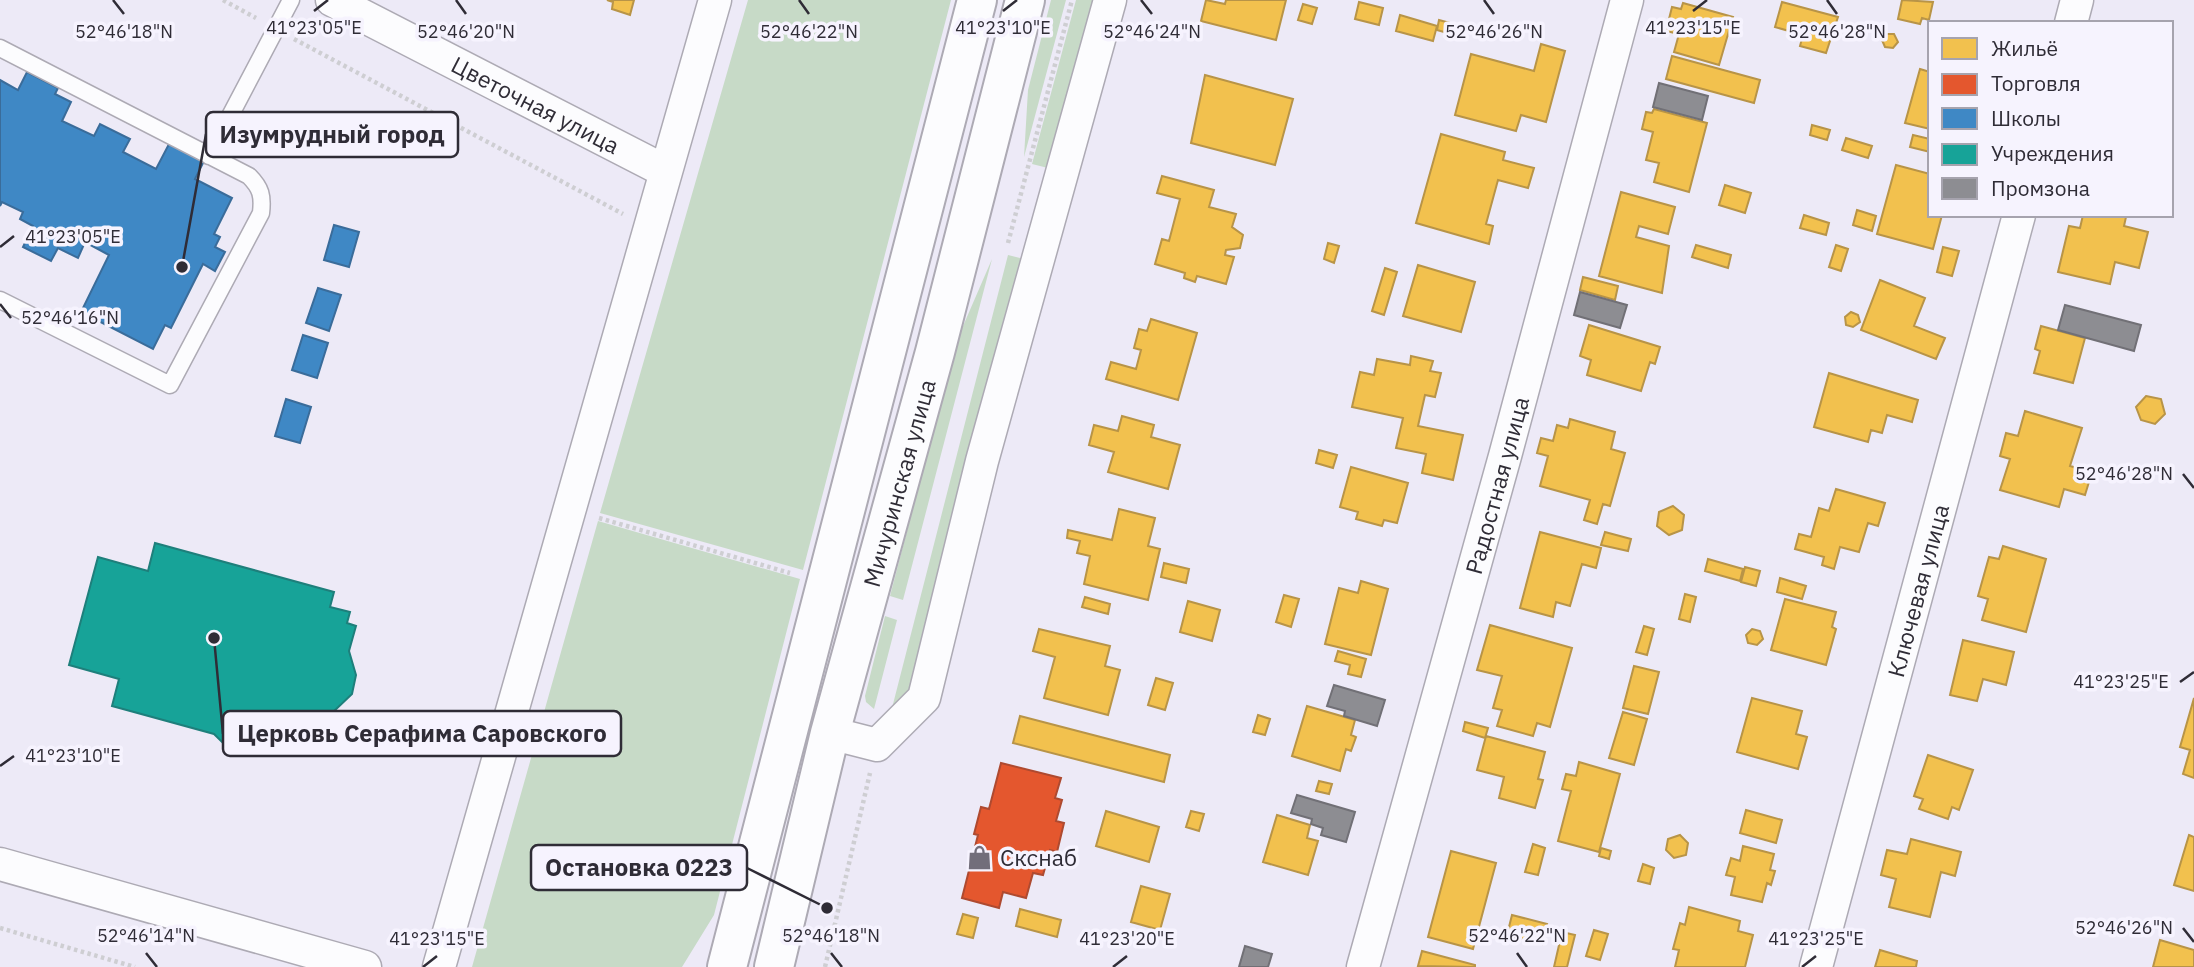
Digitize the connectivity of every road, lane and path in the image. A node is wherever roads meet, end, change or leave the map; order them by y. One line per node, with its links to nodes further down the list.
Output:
1 (223, 0): 11 (path)
2 (291, 0): 11 (lane)
3 (332, 0): 14 (street, Цветочная улица)
4 (715, 0): 14 (street)
5 (977, 0): 26 (main road, Мичуринская улица)
6 (1025, 0): 20 (main road, Мичуринская улица)
7 (1110, 0): 20 (street)
8 (1627, 0): 28 (street, Радостная улица)
9 (2077, 0): 10 (street)
10 (2072, 21)
11 (277, 29): 13 (lane); 16 (path)
12 (0, 48): 13 (lane)
13 (209, 156): 17 (lane)
14 (665, 171): 16 (street)
15 (2018, 217): 29 (street, Ключевая улица)
16 (649, 228): 18 (street)
17 (0, 300)
18 (568, 508): 19 (path); 25 (street)
19 (790, 573)
20 (830, 733): 27 (main road, Мичуринская улица)
21 (0, 864): 24 (street)
22 (0, 928): 23 (path)
23 (135, 967)
24 (365, 967)
25 (439, 967)
26 (727, 967)
27 (774, 967)
28 (1363, 967)
29 (1816, 967)

